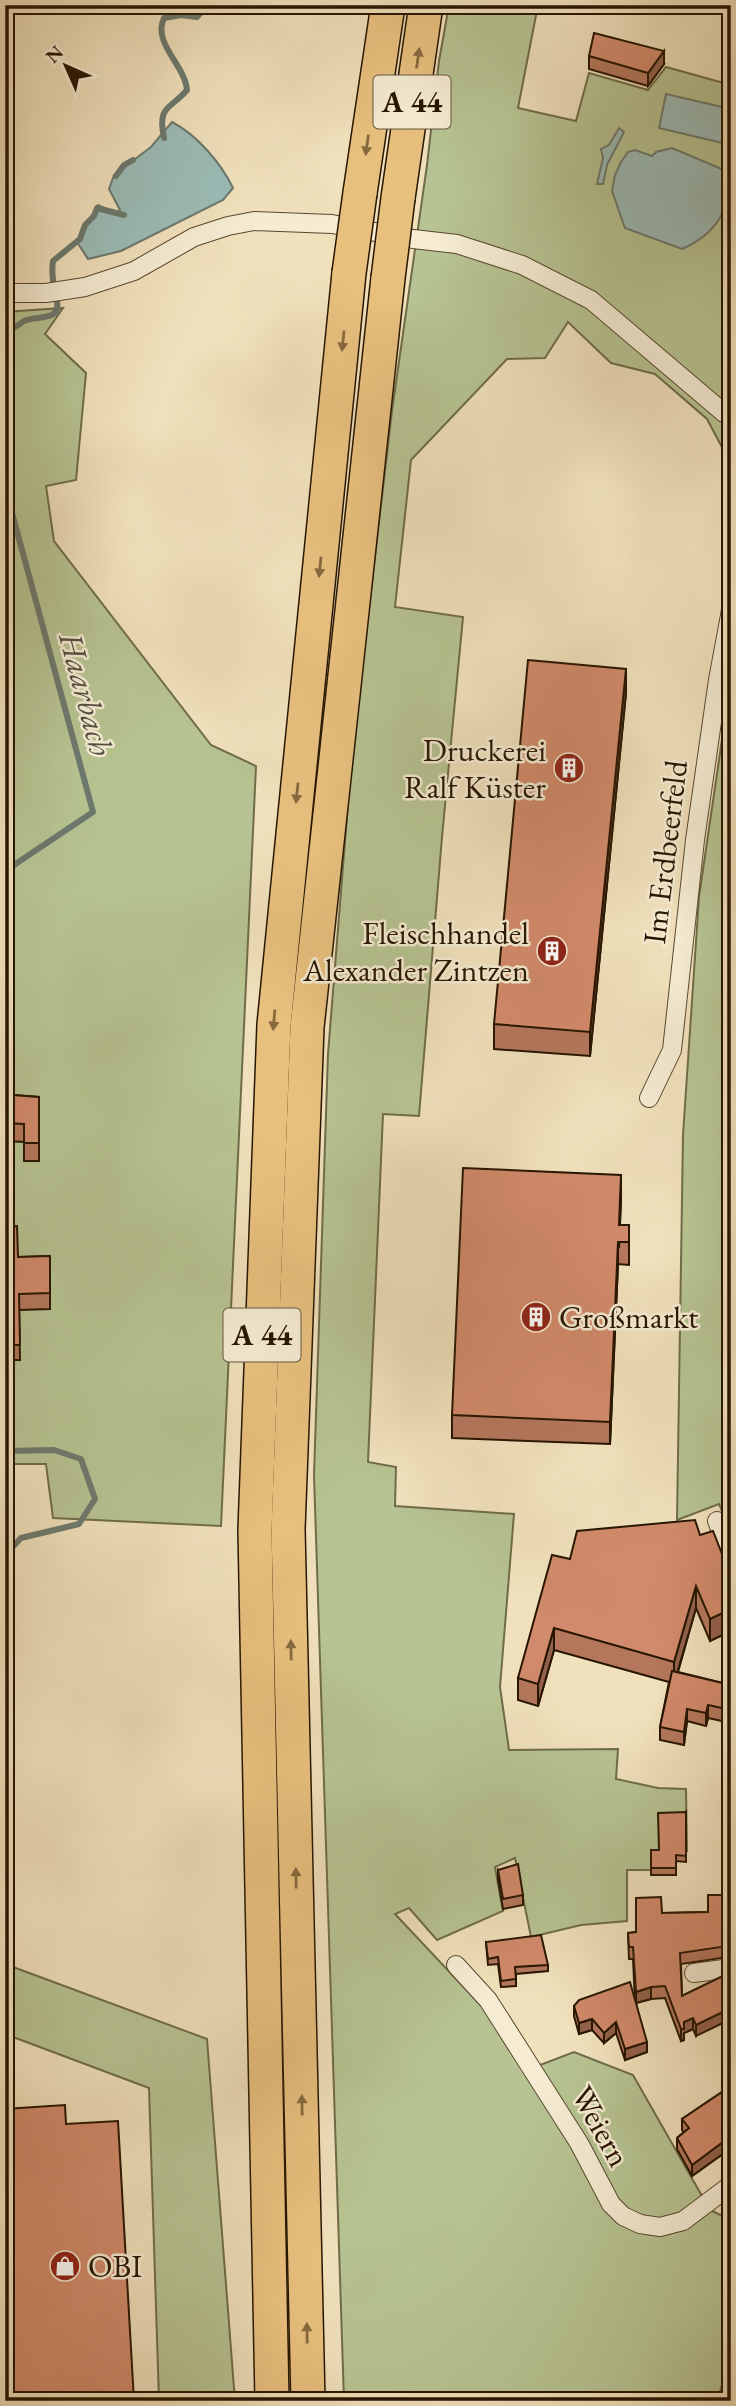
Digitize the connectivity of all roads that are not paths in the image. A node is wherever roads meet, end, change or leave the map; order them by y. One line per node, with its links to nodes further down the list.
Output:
1 (388, 5): 13 (highway, A 44, one-way to 13, bridge)
2 (426, 5): 14 (highway, A 44, one-way to 2, bridge)
3 (5, 293): 4 (street)
4 (731, 416)
5 (731, 610): 6 (street, Im Erdbeerfeld)
6 (649, 1098)
7 (717, 1521): 8 (street)
8 (731, 1557)
9 (456, 1965): 12 (street, Weiern)
10 (731, 1968): 11 (street)
11 (694, 1973)
12 (731, 2185)
13 (272, 2401)
14 (309, 2401)

